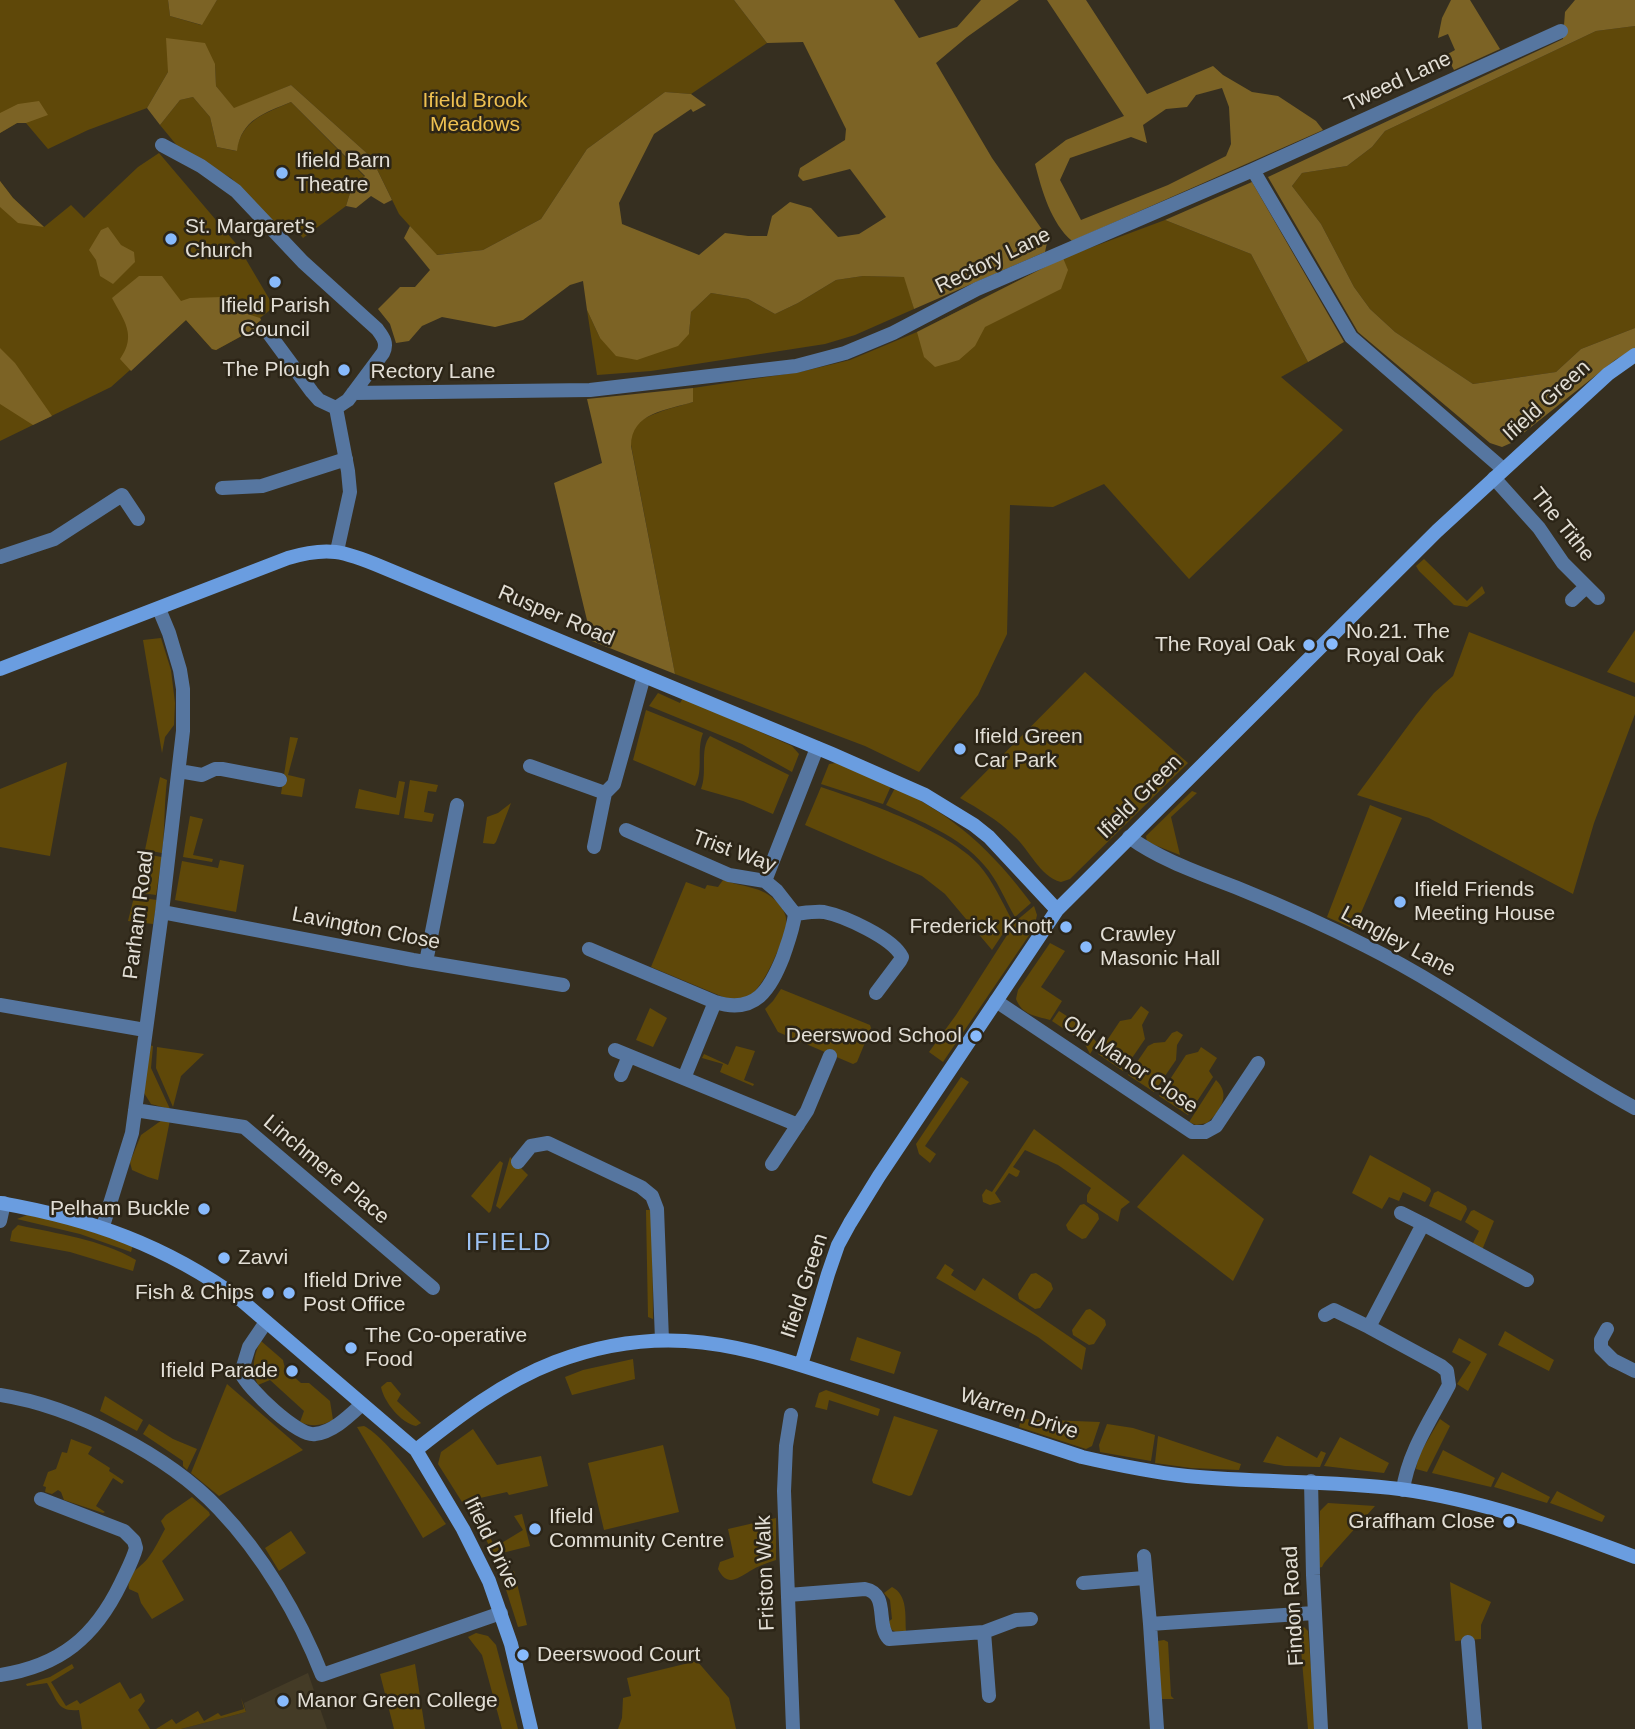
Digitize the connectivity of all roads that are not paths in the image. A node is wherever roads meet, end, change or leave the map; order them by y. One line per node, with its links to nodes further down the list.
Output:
1 (1560, 31): 3 (street, Tweed Lane)
2 (162, 145): 6 (street)
3 (1253, 170): 6 (street, Rectory Lane); 9 (street)
4 (267, 331): 7 (street)
5 (1635, 355): 9 (street, Ifield Green)
6 (353, 393): 7 (street)
7 (336, 408): 8 (street)
8 (346, 459): 10 (street); 12 (street)
9 (1498, 473): 14 (street, The Tithe); 27 (street, Ifield Green)
10 (222, 488)
11 (138, 519): 13 (street)
12 (337, 551): 17 (street, Rusper Road); 19 (street, Rusper Road)
13 (0, 557)
14 (1586, 587): 15 (street, The Tithe); 16 (street)
15 (1598, 598)
16 (1572, 600)
17 (159, 609): 18 (street, Rusper Road); 22 (street, Parham Road)
18 (0, 669)
19 (644, 676): 20 (street, Rusper Road); 24 (street)
20 (817, 748): 29 (street); 30 (street, Rusper Road)
21 (530, 766): 24 (street)
22 (178, 771): 23 (street); 31 (street, Parham Road)
23 (280, 780)
24 (605, 793): 28 (street)
25 (457, 805): 34 (street)
26 (626, 830): 29 (street, Trist Way)
27 (1129, 837): 30 (street, Ifield Green); 45 (street, Langley Lane)
28 (594, 847)
29 (765, 881): 32 (street, Trist Way)
30 (1057, 910): 37 (street, Ifield Green)
31 (162, 912): 34 (street, Lavington Close); 40 (street, Parham Road)
32 (795, 914): 36 (street); 38 (street)
33 (589, 949): 38 (street)
34 (426, 962): 35 (street, Lavington Close)
35 (563, 985)
36 (876, 993)
37 (996, 1001): 42 (street, Old Manor Close); 62 (street, Ifield Green)
38 (715, 1002): 44 (street)
39 (0, 1005): 40 (street)
40 (145, 1030): 46 (street, Parham Road)
41 (830, 1056): 47 (street)
42 (1258, 1063)
43 (621, 1075): 44 (street)
44 (684, 1078): 47 (street)
45 (1635, 1108)
46 (135, 1110): 54 (street, Parham Road); 56 (street, Linchmere Place)
47 (798, 1125): 49 (street)
48 (518, 1162): 61 (street)
49 (772, 1164)
50 (2, 1203): 52 (street); 54 (street, Ifield Drive)
51 (1401, 1213): 53 (street)
52 (0, 1221)
53 (1423, 1224): 55 (street); 59 (street)
54 (103, 1226): 58 (street, Ifield Drive)
55 (1527, 1280)
56 (433, 1288)
57 (1325, 1315): 59 (street)
58 (266, 1322): 65 (street, Ifield Drive); 65 (street)
59 (1369, 1327): 69 (street)
60 (1607, 1329): 63 (street)
61 (662, 1340): 62 (street, Warren Drive); 67 (street, Warren Drive)
62 (802, 1365): 68 (street, Warren Drive)
63 (1635, 1371)
64 (0, 1395): 77 (street)
65 (361, 1405): 67 (street, Ifield Drive)
66 (791, 1415): 75 (street, Friston Walk)
67 (416, 1450): 77 (street, Ifield Drive)
68 (1311, 1481): 69 (street, Warren Drive); 76 (street, Findon Road)
69 (1403, 1489): 72 (street, Warren Drive)
70 (41, 1499): 82 (street)
71 (1144, 1556): 73 (street)
72 (1635, 1557)
73 (1144, 1578): 74 (street); 79 (street)
74 (1083, 1583)
75 (788, 1595): 80 (street); 85 (street, Friston Walk)
76 (1314, 1612): 79 (street); 87 (street, Findon Road)
77 (501, 1613): 84 (street, Ifield Drive)
78 (1031, 1619): 80 (street)
79 (1150, 1624): 86 (street)
80 (984, 1632): 83 (street)
81 (1468, 1642): 88 (street)
82 (0, 1675)
83 (989, 1696)
84 (531, 1729)
85 (793, 1729)
86 (1157, 1729)
87 (1321, 1729)
88 (1475, 1729)

